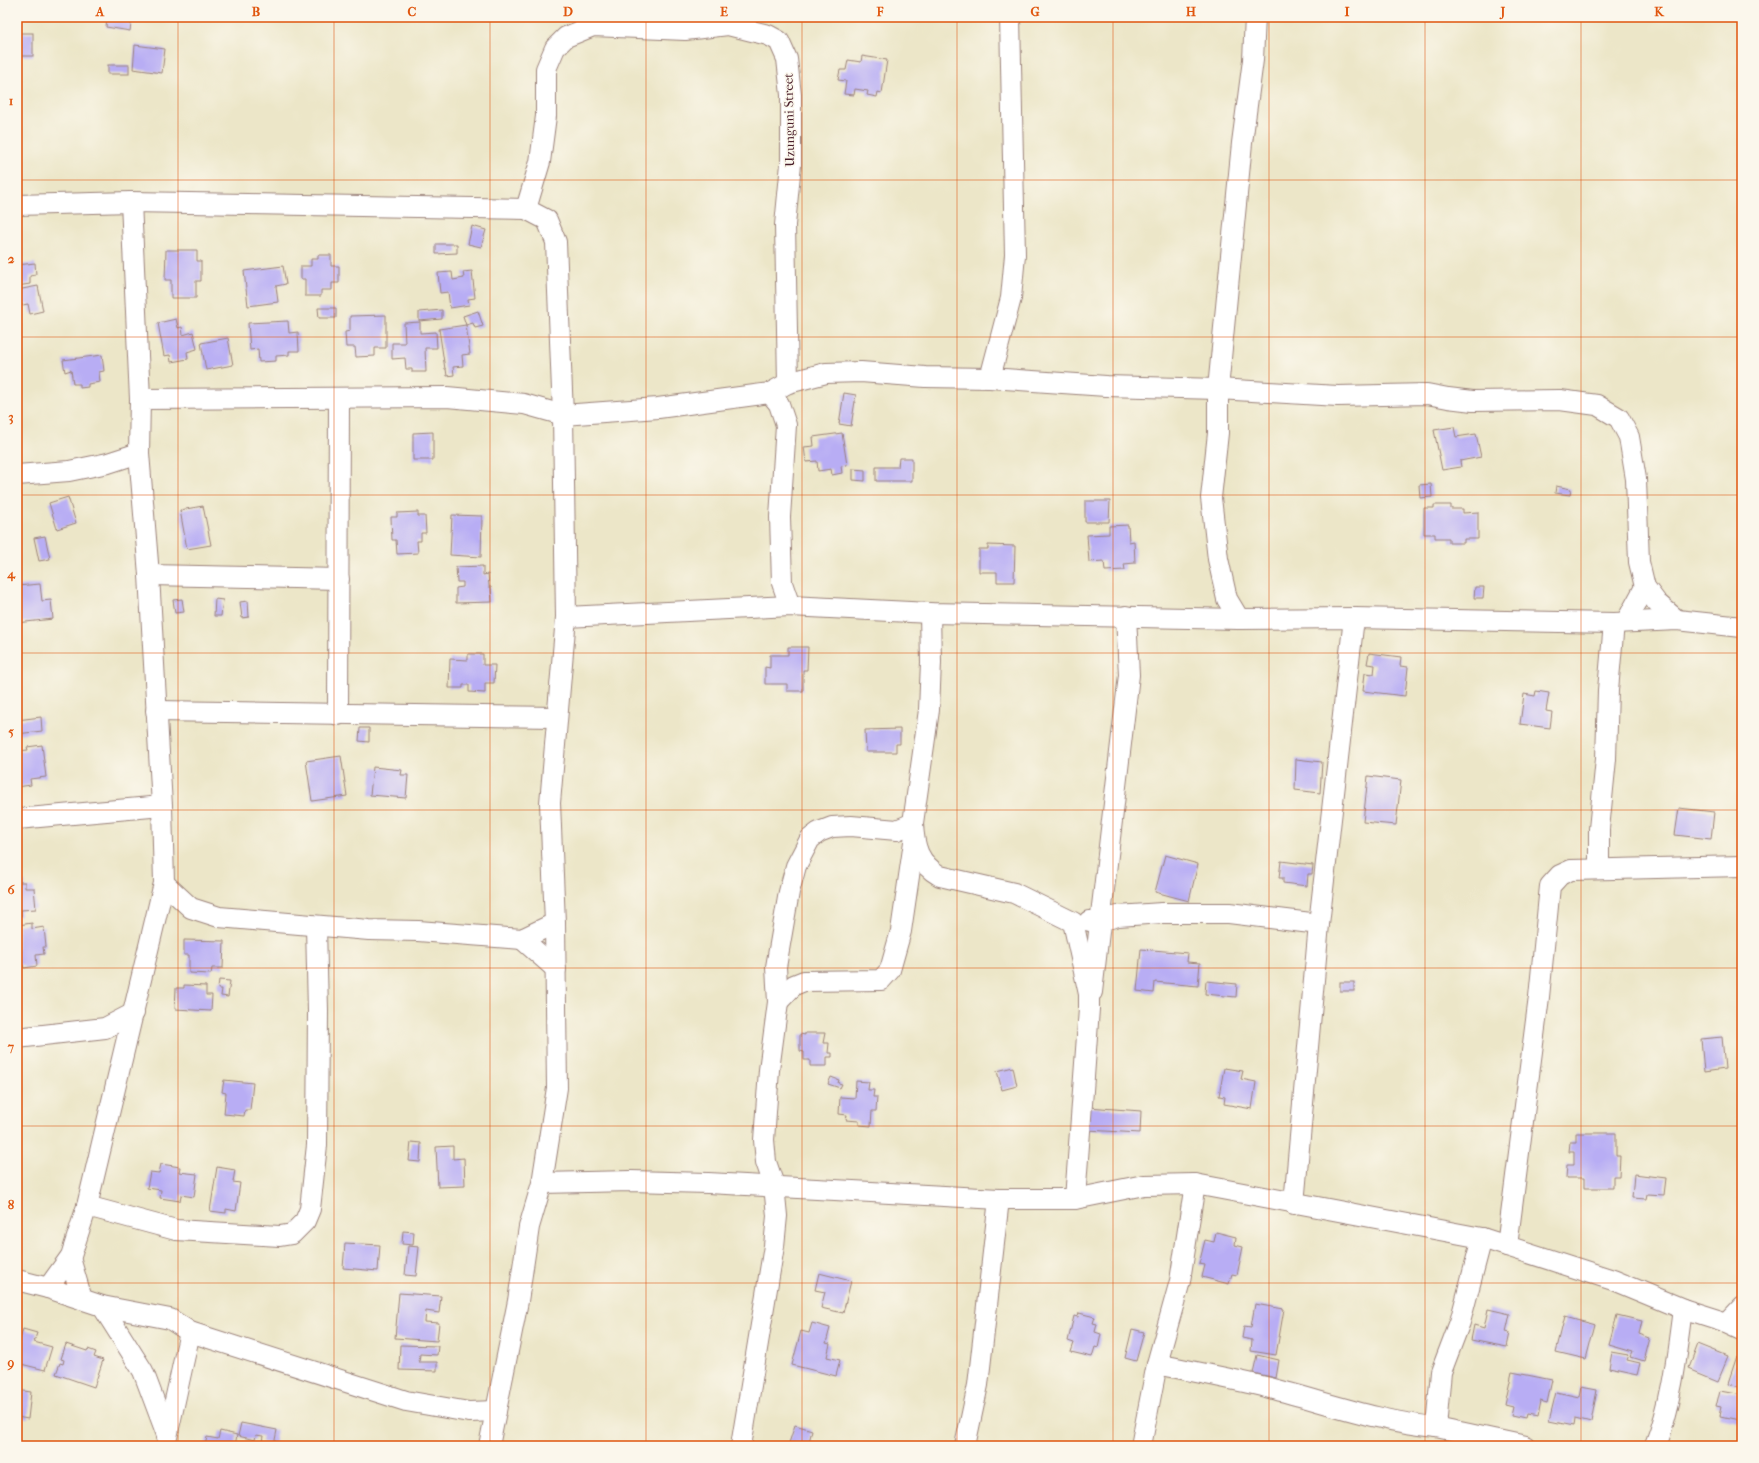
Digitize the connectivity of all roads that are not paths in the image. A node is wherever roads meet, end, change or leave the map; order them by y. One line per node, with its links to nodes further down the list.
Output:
1 (1010, 17): 6 (street)
2 (1255, 17): 8 (street)
3 (131, 202): 4 (street); 5 (street); 11 (street)
4 (17, 206)
5 (526, 209): 7 (street, Uzunguni Street); 12 (street)
6 (990, 378): 7 (street); 8 (street)
7 (788, 383): 9 (street)
8 (1218, 388): 17 (street); 22 (street)
9 (770, 393): 12 (street); 18 (street)
10 (339, 398): 11 (street); 12 (street); 16 (street)
11 (140, 399): 13 (street)
12 (563, 415): 21 (street)
13 (139, 453): 14 (street); 15 (street)
14 (17, 475)
15 (149, 575): 16 (street); 27 (street)
16 (339, 579): 28 (street)
17 (1644, 587): 24 (street); 25 (street)
18 (790, 606): 19 (street); 21 (street)
19 (930, 613): 20 (street); 32 (street)
20 (1126, 616): 22 (street); 36 (street)
21 (566, 617): 29 (street)
22 (1239, 618): 23 (street)
23 (1354, 618): 25 (street); 39 (street)
24 (1677, 620): 25 (street); 26 (street)
25 (1620, 622): 34 (street)
26 (1742, 627)
27 (156, 711): 28 (street); 30 (street)
28 (338, 715): 29 (street)
29 (556, 717): 38 (street)
30 (162, 806): 31 (street); 35 (street)
31 (17, 819)
32 (913, 833): 37 (street); 43 (street); 43 (street)
33 (1742, 866): 34 (street)
34 (1599, 868): 57 (street)
35 (164, 883): 40 (street); 45 (street)
36 (1100, 921): 37 (street); 39 (street); 44 (street)
37 (1073, 922): 44 (street)
38 (555, 923): 41 (street); 42 (street)
39 (1319, 924): 54 (street)
40 (316, 926): 41 (street); 55 (street)
41 (522, 939): 42 (street)
42 (556, 969): 49 (street)
43 (778, 1002): 51 (street)
44 (1089, 1009): 53 (street)
45 (134, 1013): 46 (street); 48 (street)
46 (105, 1028): 47 (street); 48 (street)
47 (17, 1038)
48 (125, 1051): 55 (street)
49 (542, 1183): 51 (street); 68 (street)
50 (1195, 1184): 53 (street); 54 (street); 67 (street)
51 (774, 1185): 52 (street); 72 (street)
52 (999, 1199): 53 (street); 73 (street)
53 (1075, 1199)
54 (1294, 1204): 56 (street)
55 (87, 1206): 58 (street)
56 (1482, 1238): 57 (street); 69 (street)
57 (1507, 1246): 64 (street)
58 (70, 1258): 60 (street); 61 (street)
59 (17, 1280): 60 (street)
60 (48, 1288): 61 (street)
61 (82, 1299): 62 (street)
62 (102, 1306): 66 (street); 70 (street)
63 (1742, 1307): 65 (street)
64 (1683, 1309): 65 (street); 76 (street)
65 (1734, 1326)
66 (190, 1332): 68 (street); 70 (street)
67 (1157, 1364): 69 (street); 74 (street)
68 (496, 1411): 71 (street)
69 (1436, 1427): 75 (street)
70 (166, 1441)
71 (489, 1446)
72 (741, 1446)
73 (965, 1446)
74 (1141, 1446)
75 (1526, 1446)
76 (1655, 1446)

